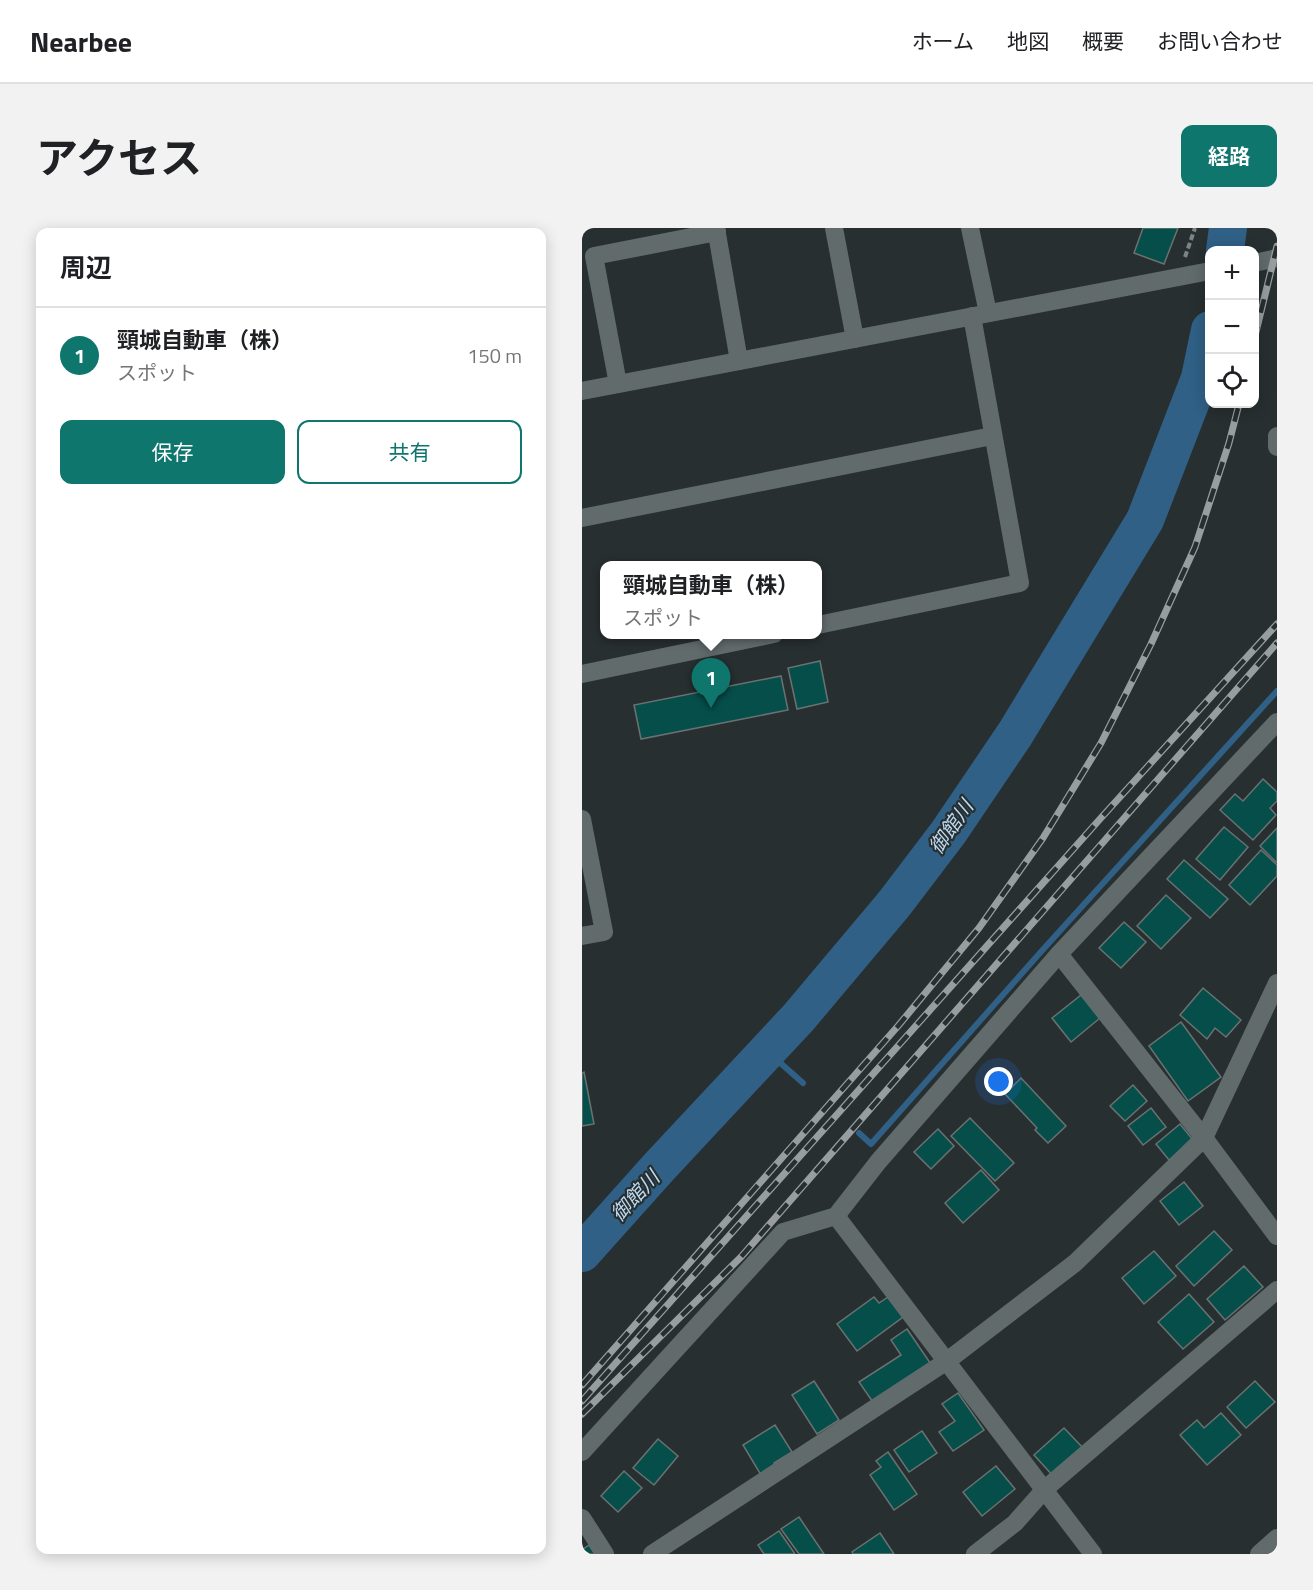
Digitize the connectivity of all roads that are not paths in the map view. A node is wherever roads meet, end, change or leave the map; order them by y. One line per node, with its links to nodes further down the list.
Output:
1 (834, 228): 8 (street)
2 (970, 228): 7 (street)
3 (716, 230): 9 (street); 10 (street)
4 (1277, 258): 5 (street)
5 (1259, 261)
6 (1205, 272): 7 (street)
7 (980, 315): 8 (street); 12 (street)
8 (855, 339): 9 (street)
9 (739, 361): 10 (street)
10 (618, 384): 11 (street)
11 (582, 391)
12 (992, 436): 15 (street); 16 (street)
13 (1277, 436): 14 (street)
14 (1277, 447)
15 (582, 518)
16 (822, 624)
17 (750, 639): 18 (street)
18 (582, 674)
19 (1277, 723): 22 (street)
20 (582, 819): 21 (street)
21 (582, 936)
22 (1059, 954): 24 (street); 25 (street)
23 (1277, 982): 24 (street)
24 (1204, 1138): 26 (street); 28 (street)
25 (836, 1216): 28 (street); 29 (street)
26 (1277, 1236)
27 (1277, 1290): 30 (street)
28 (947, 1360): 30 (street); 34 (street)
29 (582, 1452)
30 (1045, 1489): 35 (street); 36 (street)
31 (582, 1518): 33 (street)
32 (1277, 1538): 37 (street)
33 (605, 1554)
34 (652, 1554)
35 (975, 1554)
36 (1093, 1554)
37 (1259, 1554)

